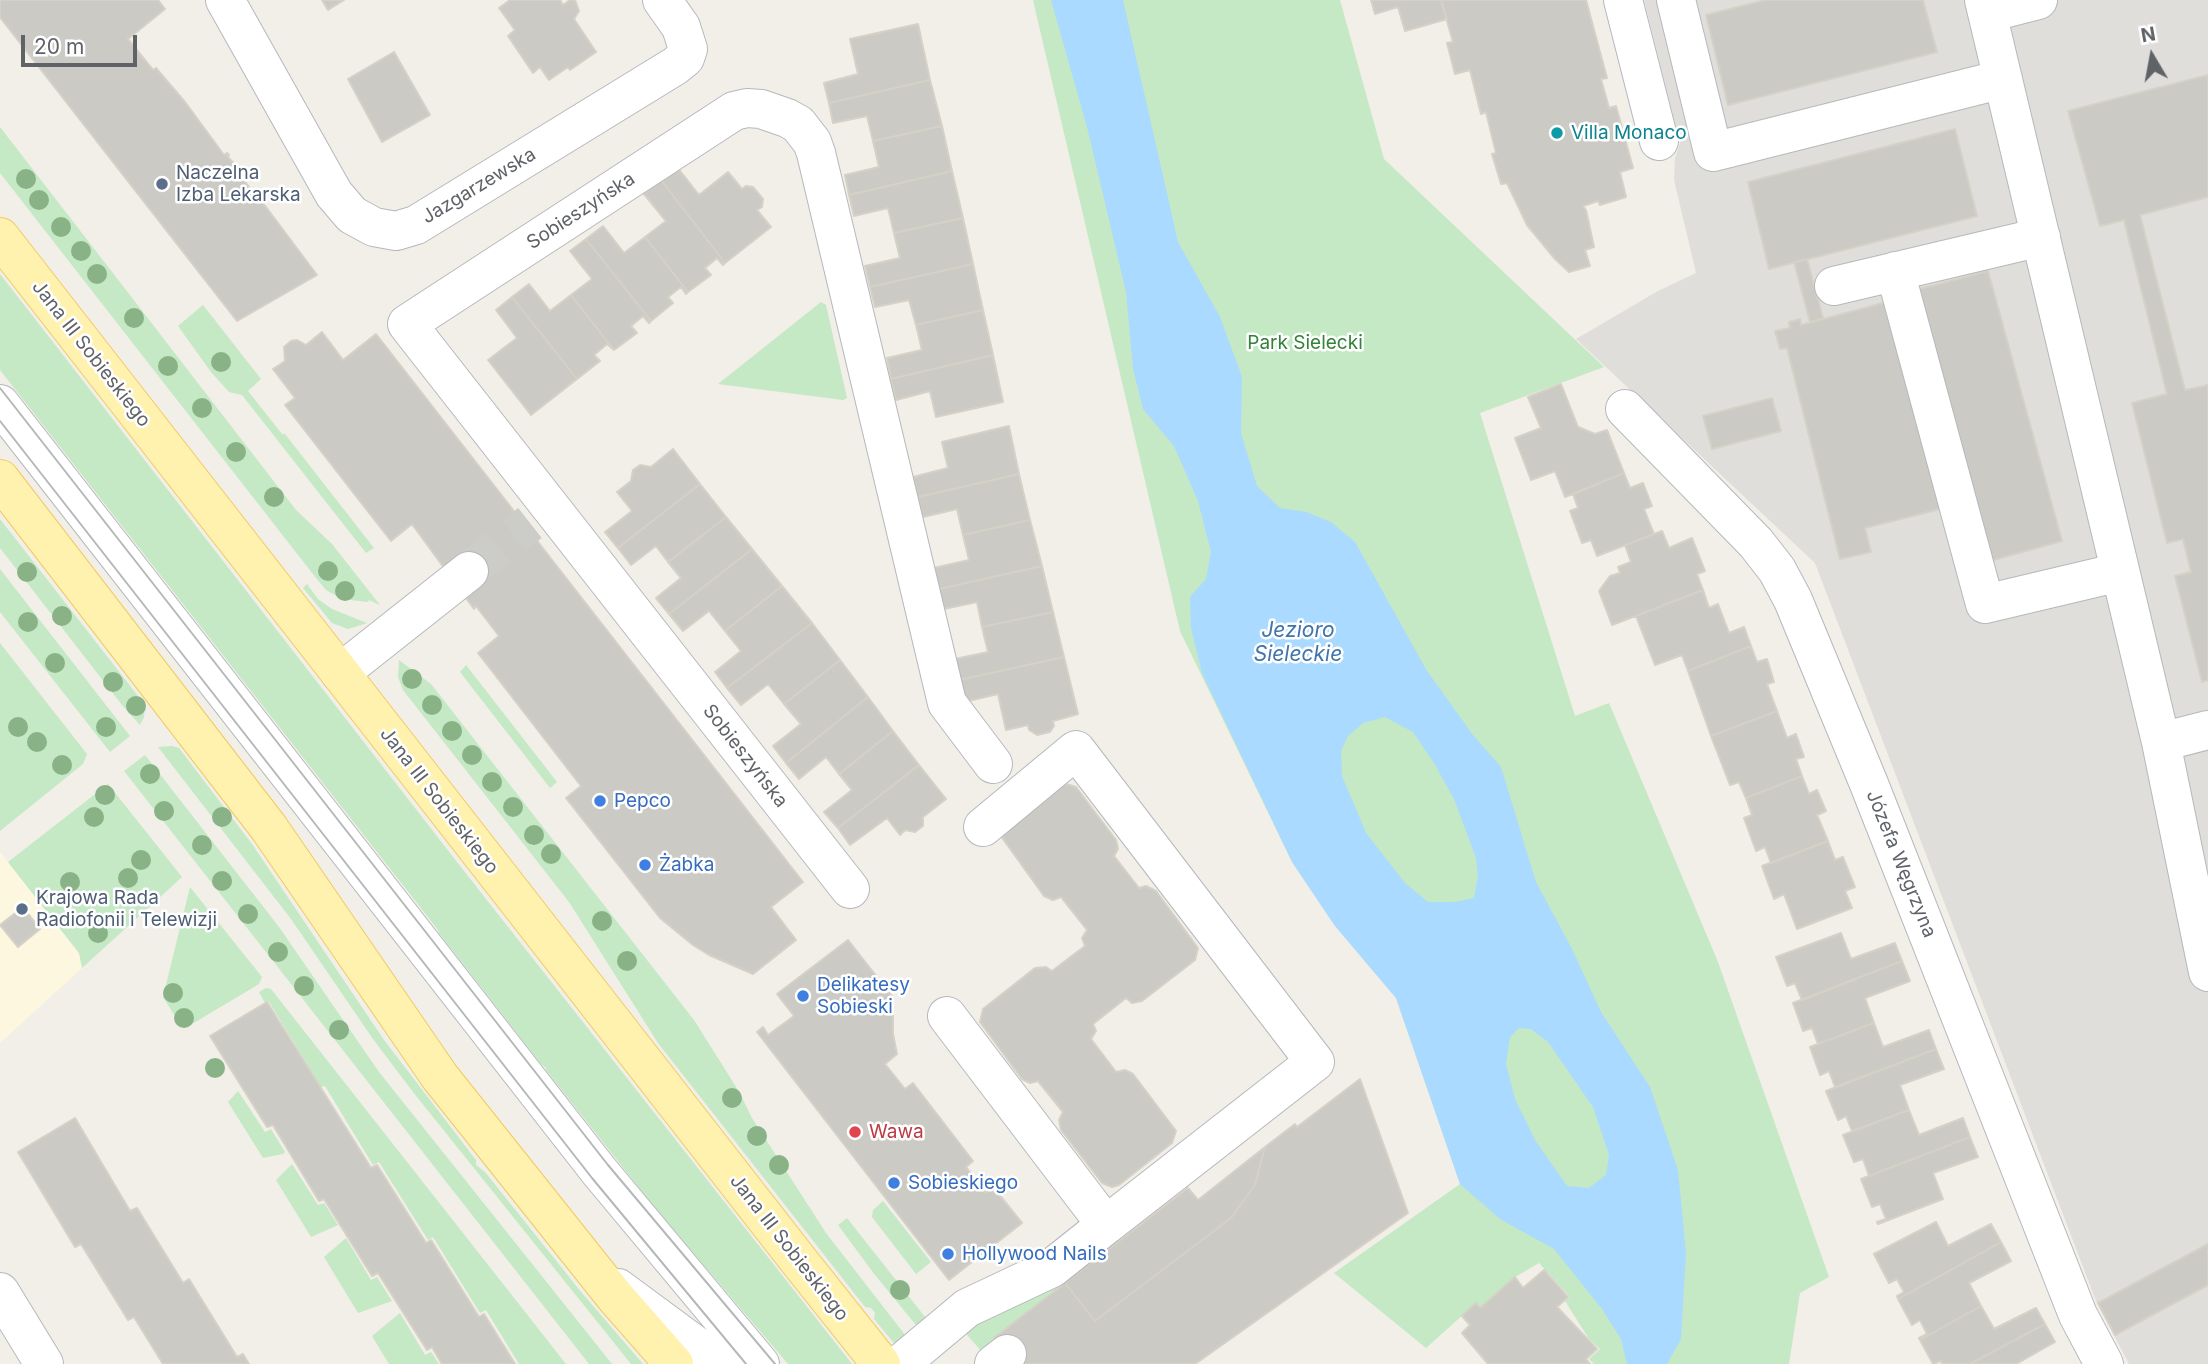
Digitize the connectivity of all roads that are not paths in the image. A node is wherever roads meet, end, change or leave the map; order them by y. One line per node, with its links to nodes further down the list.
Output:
1 (225, 0): 2 (street, Jazgarzewska)
2 (662, 0)
3 (1623, 0): 8 (street)
4 (1676, 0): 7 (street)
5 (2038, 0): 6 (street)
6 (1985, 6): 7 (street)
7 (2003, 79): 10 (street)
8 (1659, 141)
9 (0, 237): 18 (main road, Jana III Sobieskiego)
10 (2040, 237): 11 (street); 17 (street)
11 (1895, 271): 12 (street); 17 (street)
12 (1834, 286)
13 (0, 404): 32 (street)
14 (1625, 409): 35 (street, Józefa Węgrzyna)
15 (0, 479): 27 (main road)
16 (470, 571): 18 (street)
17 (2120, 572): 20 (street)
18 (340, 673): 33 (main road, Jana III Sobieskiego)
19 (2208, 730): 20 (street)
20 (2161, 742): 24 (street)
21 (993, 764): 23 (street, Sobieszyńska)
22 (983, 827): 26 (street)
23 (850, 889)
24 (2208, 972)
25 (947, 1016): 26 (street)
26 (1106, 1225): 34 (street)
27 (594, 1270): 30 (main road); 31 (street)
28 (0, 1292): 29 (street)
29 (44, 1364)
30 (674, 1364)
31 (721, 1364)
32 (760, 1364)
33 (881, 1364)
34 (900, 1364)
35 (2104, 1364)

